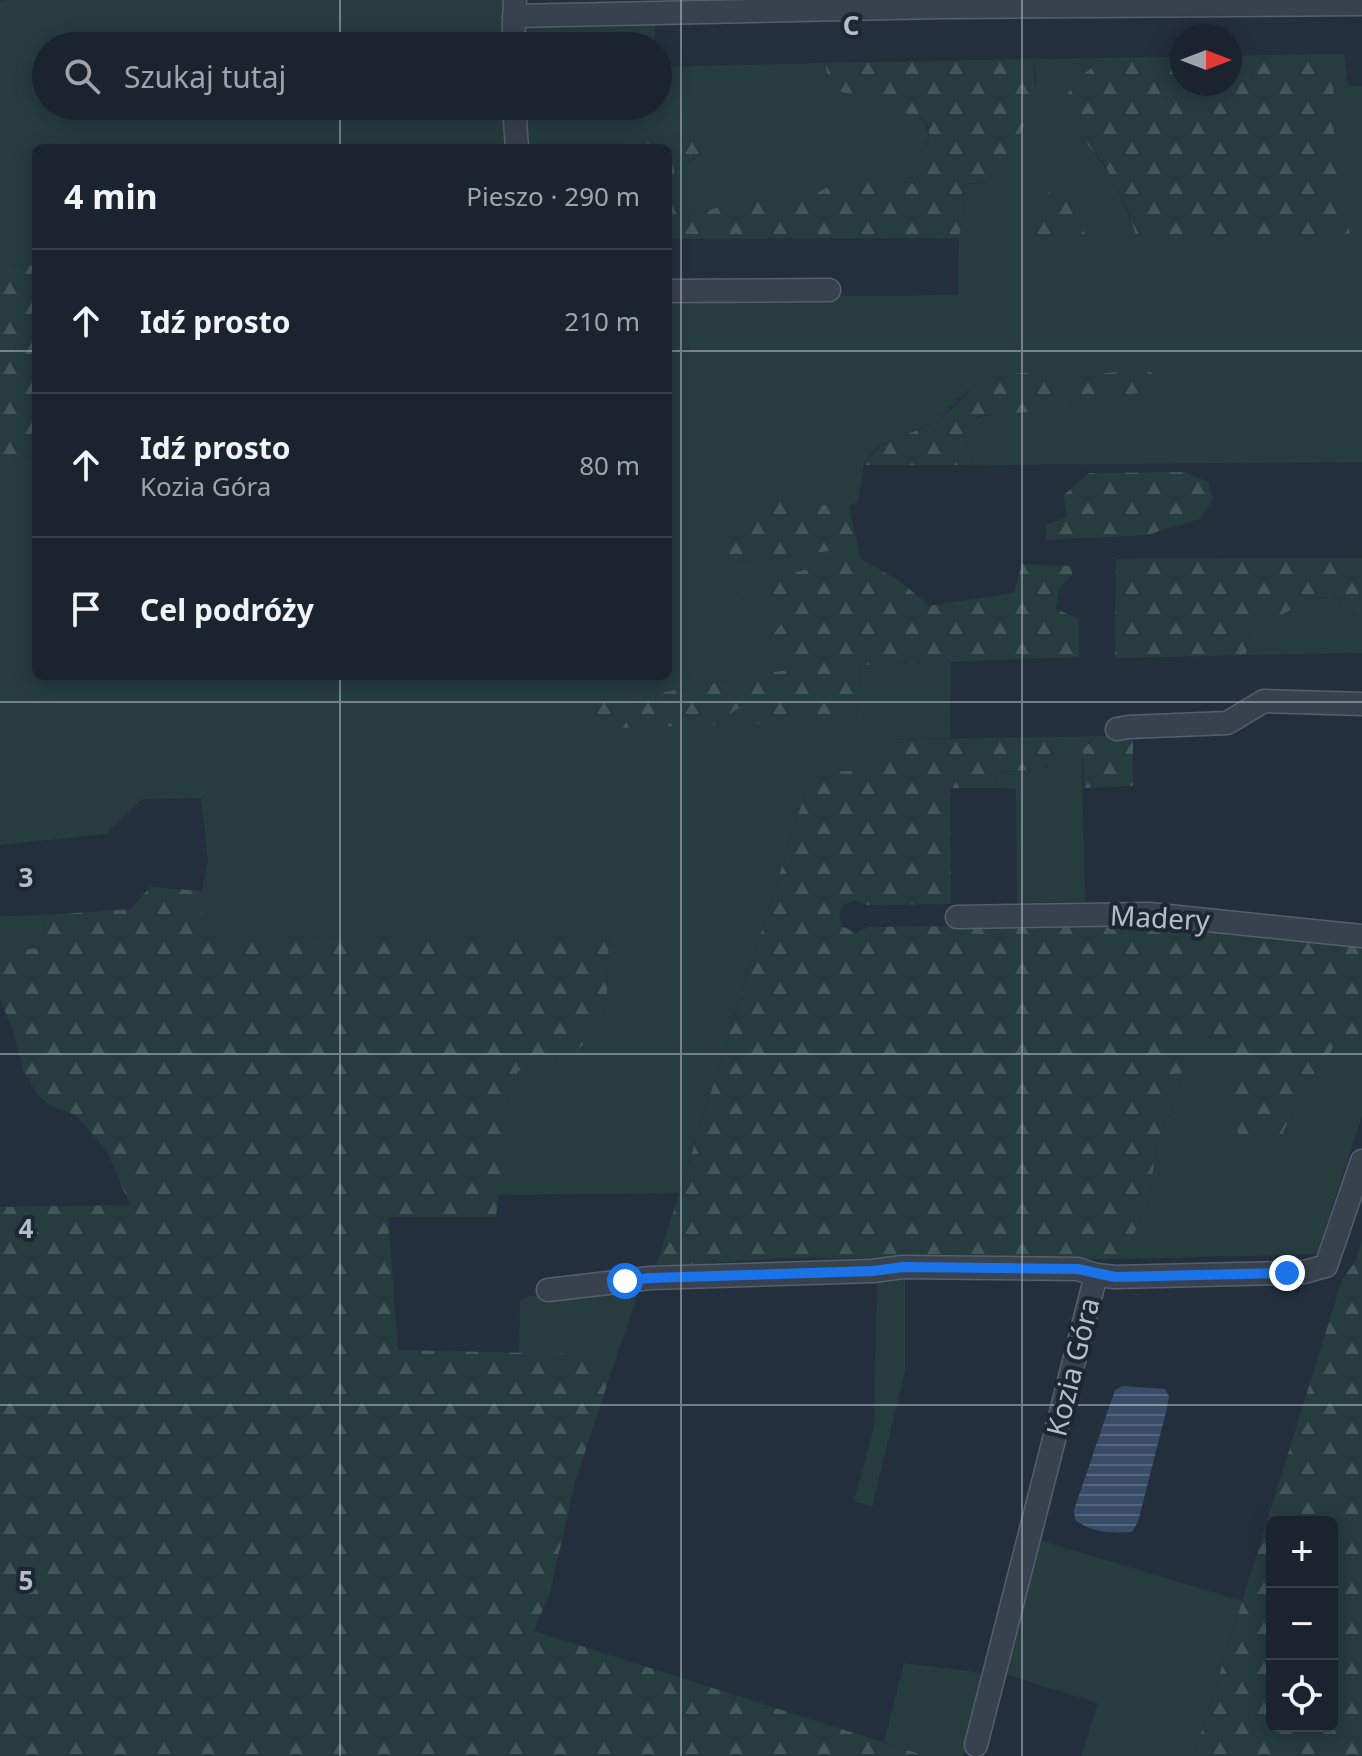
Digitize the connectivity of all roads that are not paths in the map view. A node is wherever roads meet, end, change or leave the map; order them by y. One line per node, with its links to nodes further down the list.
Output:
1 (1362, 4): 2 (street)
2 (514, 8): 3 (street)
3 (513, 32)
4 (515, 120): 5 (street)
5 (517, 144)
6 (829, 290): 7 (street)
7 (672, 291)
8 (1362, 704): 9 (street)
9 (1117, 729)
10 (957, 917): 11 (street, Madery)
11 (1362, 936)
12 (1362, 1161): 13 (street, Kozia Góra)
13 (1096, 1275): 14 (street); 15 (street, Kozia Góra)
14 (548, 1290)
15 (976, 1745)

